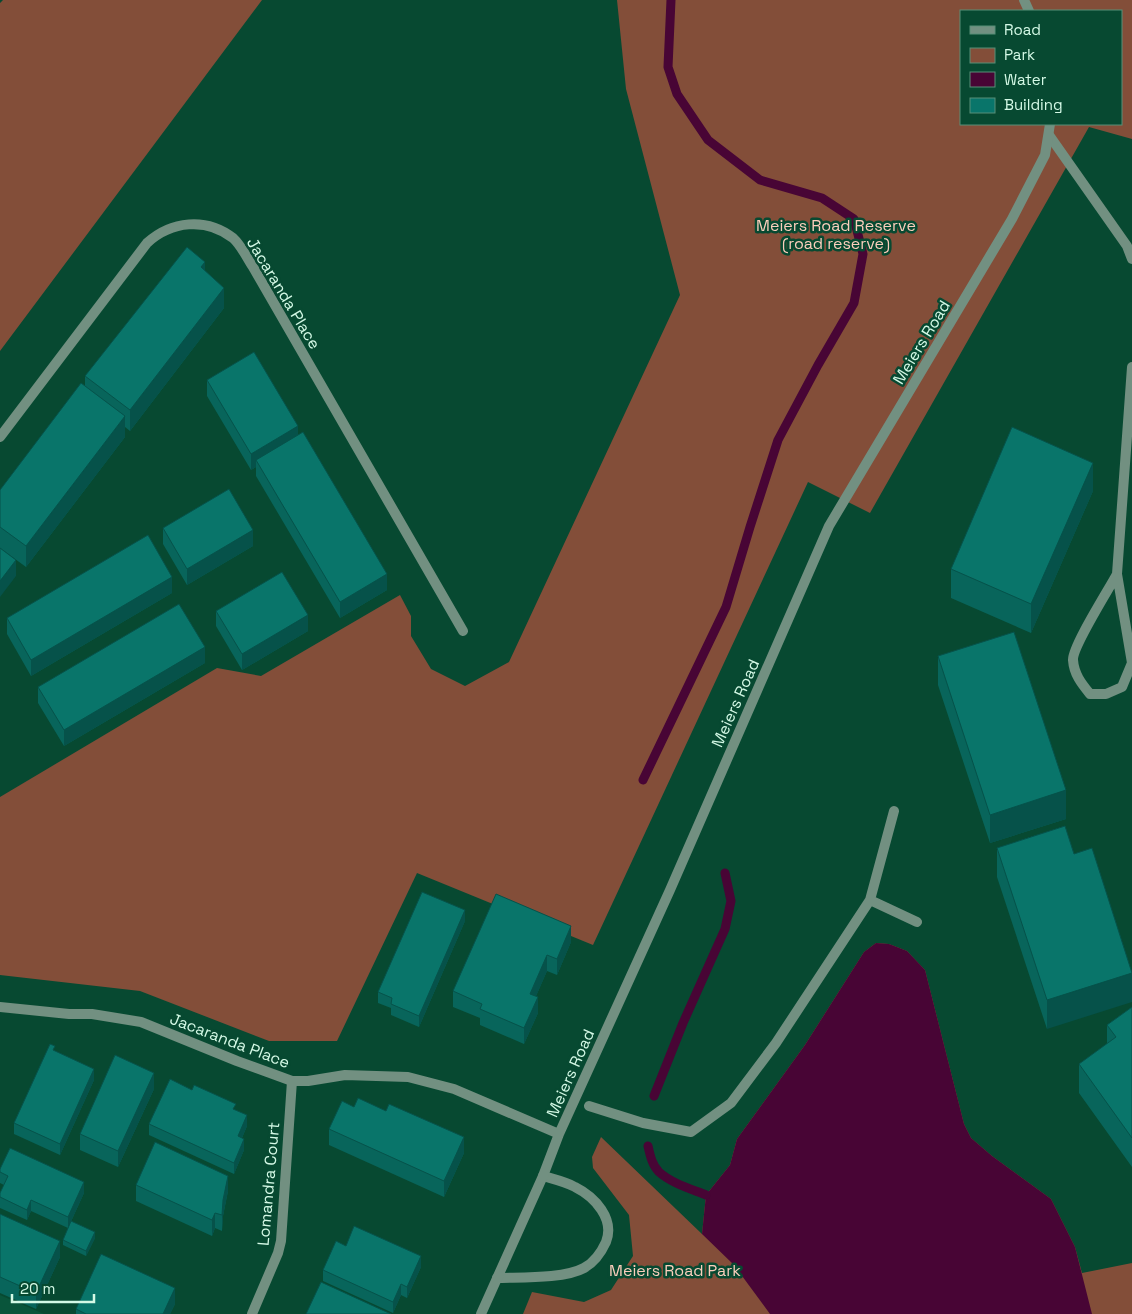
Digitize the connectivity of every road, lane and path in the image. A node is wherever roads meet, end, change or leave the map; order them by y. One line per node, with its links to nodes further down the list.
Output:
1 (1050, 125): 2 (street, Meiers Road)
2 (1049, 135): 3 (street); 15 (street, Meiers Road)
3 (1132, 259)
4 (1132, 367): 6 (street)
5 (0, 437): 7 (street, Jacaranda Place)
6 (1117, 574): 8 (street); 8 (street)
7 (463, 631)
8 (1132, 663)
9 (894, 811): 10 (street)
10 (870, 900): 11 (street); 14 (street)
11 (917, 922)
12 (0, 1007): 13 (street, Jacaranda Place)
13 (292, 1081): 15 (street, Jacaranda Place); 18 (street, Lomandra Court)
14 (590, 1106)
15 (559, 1134): 16 (street, Meiers Road)
16 (543, 1176): 17 (street, Meiers Road); 17 (street)
17 (497, 1278): 19 (street, Meiers Road)
18 (252, 1314)
19 (481, 1314)

